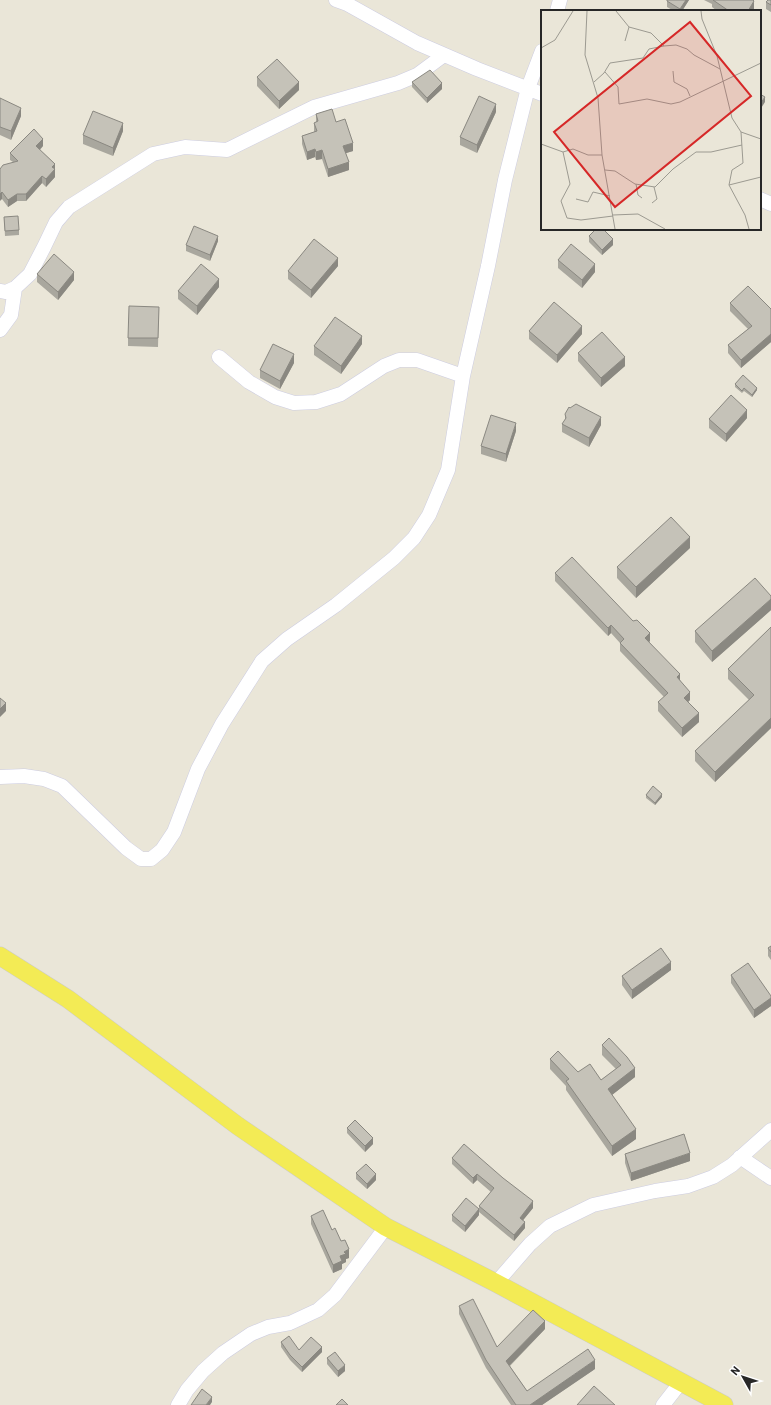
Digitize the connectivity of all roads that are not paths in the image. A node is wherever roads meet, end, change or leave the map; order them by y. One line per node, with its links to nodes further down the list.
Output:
1 (336, 0): 5 (street)
2 (560, 0): 3 (street)
3 (557, 10)
4 (541, 54): 6 (street)
5 (444, 55): 6 (street); 10 (street)
6 (528, 88): 7 (street); 14 (street)
7 (541, 94)
8 (761, 199): 9 (street)
9 (771, 204)
10 (15, 288): 11 (street); 12 (street)
11 (0, 291)
12 (0, 330)
13 (219, 357): 14 (street)
14 (463, 376): 15 (street)
15 (0, 777)
16 (0, 956): 20 (main road)
17 (771, 1130): 18 (street)
18 (740, 1157): 19 (street); 21 (street)
19 (771, 1178)
20 (386, 1227): 21 (main road); 23 (street)
21 (496, 1283): 22 (main road)
22 (681, 1382): 24 (street); 25 (main road)
23 (178, 1405)
24 (663, 1405)
25 (724, 1405)

